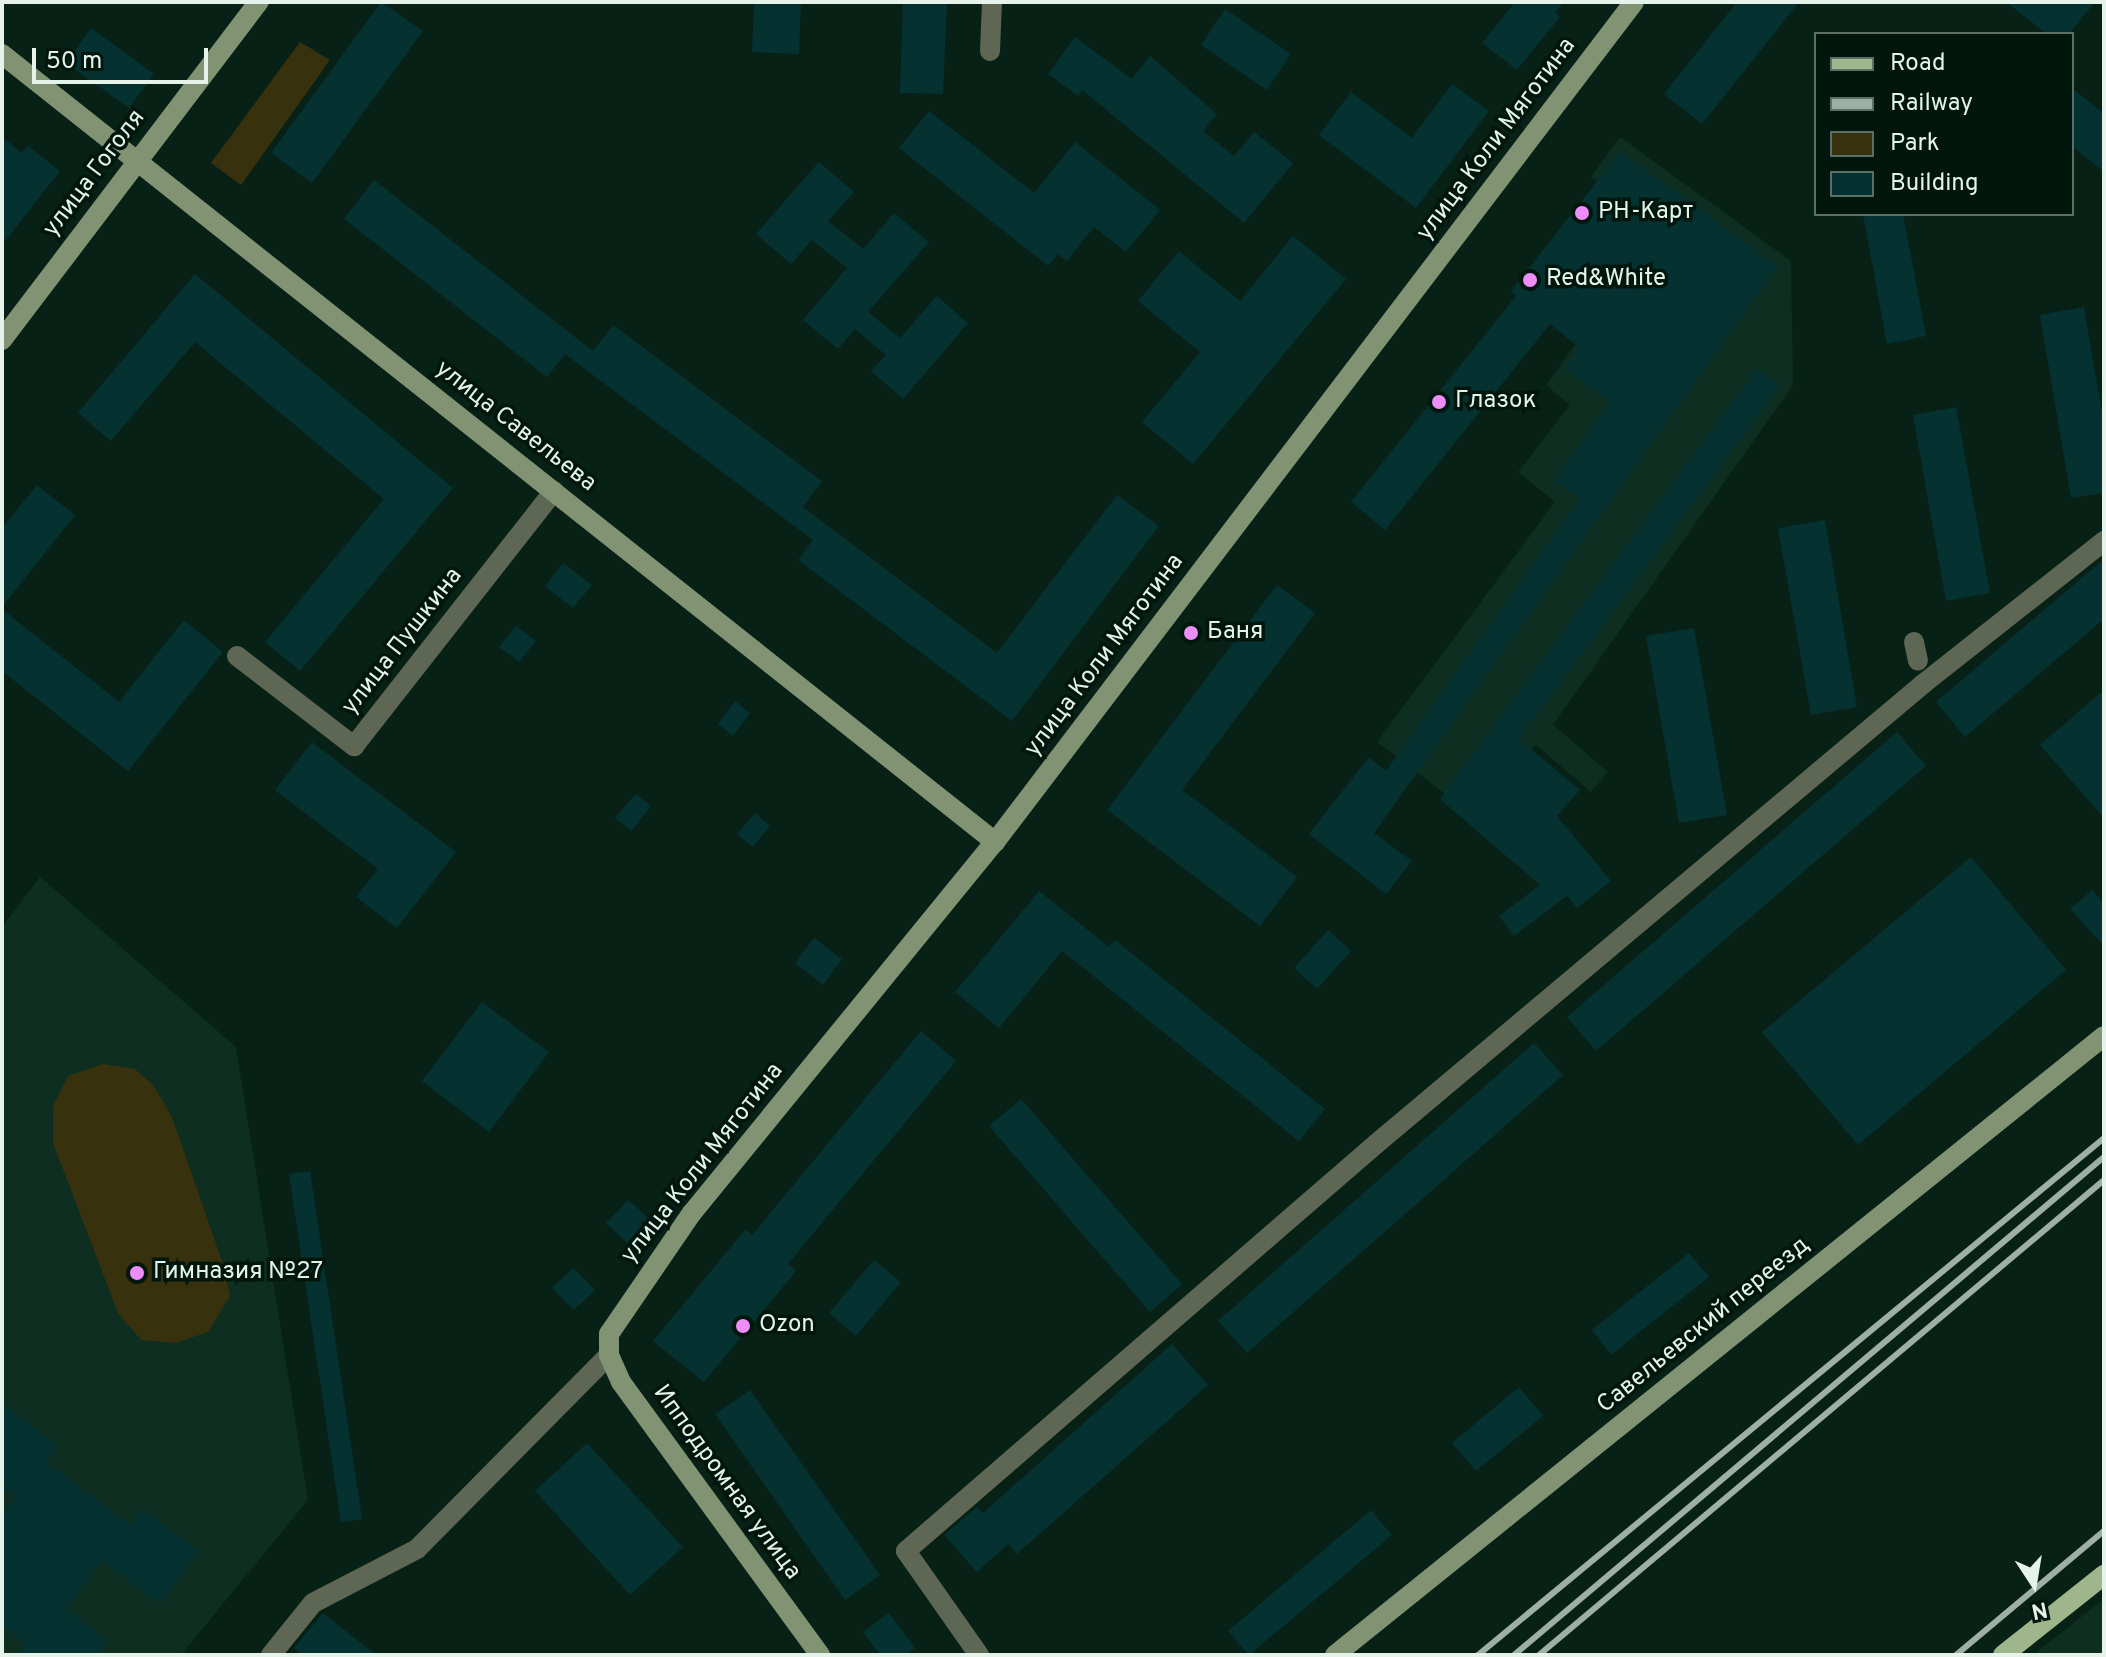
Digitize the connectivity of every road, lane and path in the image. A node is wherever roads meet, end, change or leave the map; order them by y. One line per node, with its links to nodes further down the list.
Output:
1 (259, 2): 6 (street, улица Гоголя)
2 (992, 2): 4 (street)
3 (1634, 2): 11 (street, улица Коли Мяготина)
4 (990, 51)
5 (2, 54): 6 (street, улица Савельева)
6 (138, 161): 7 (street, улица Гоголя); 8 (street, улица Савельева)
7 (2, 340)
8 (554, 491): 10 (street, улица Пушкина); 11 (street, улица Савельева)
9 (2104, 541): 15 (street)
10 (237, 656)
11 (995, 842): 13 (street, улица Коли Мяготина)
12 (2104, 1036): 18 (street, Савельевский переезд)
13 (609, 1344): 16 (street, улица Коли Мяготина); 17 (street, Ипподромная улица)
14 (2104, 1575): 19 (main road)
15 (980, 1654)
16 (271, 1655)
17 (820, 1655)
18 (1335, 1655)
19 (2003, 1655)

